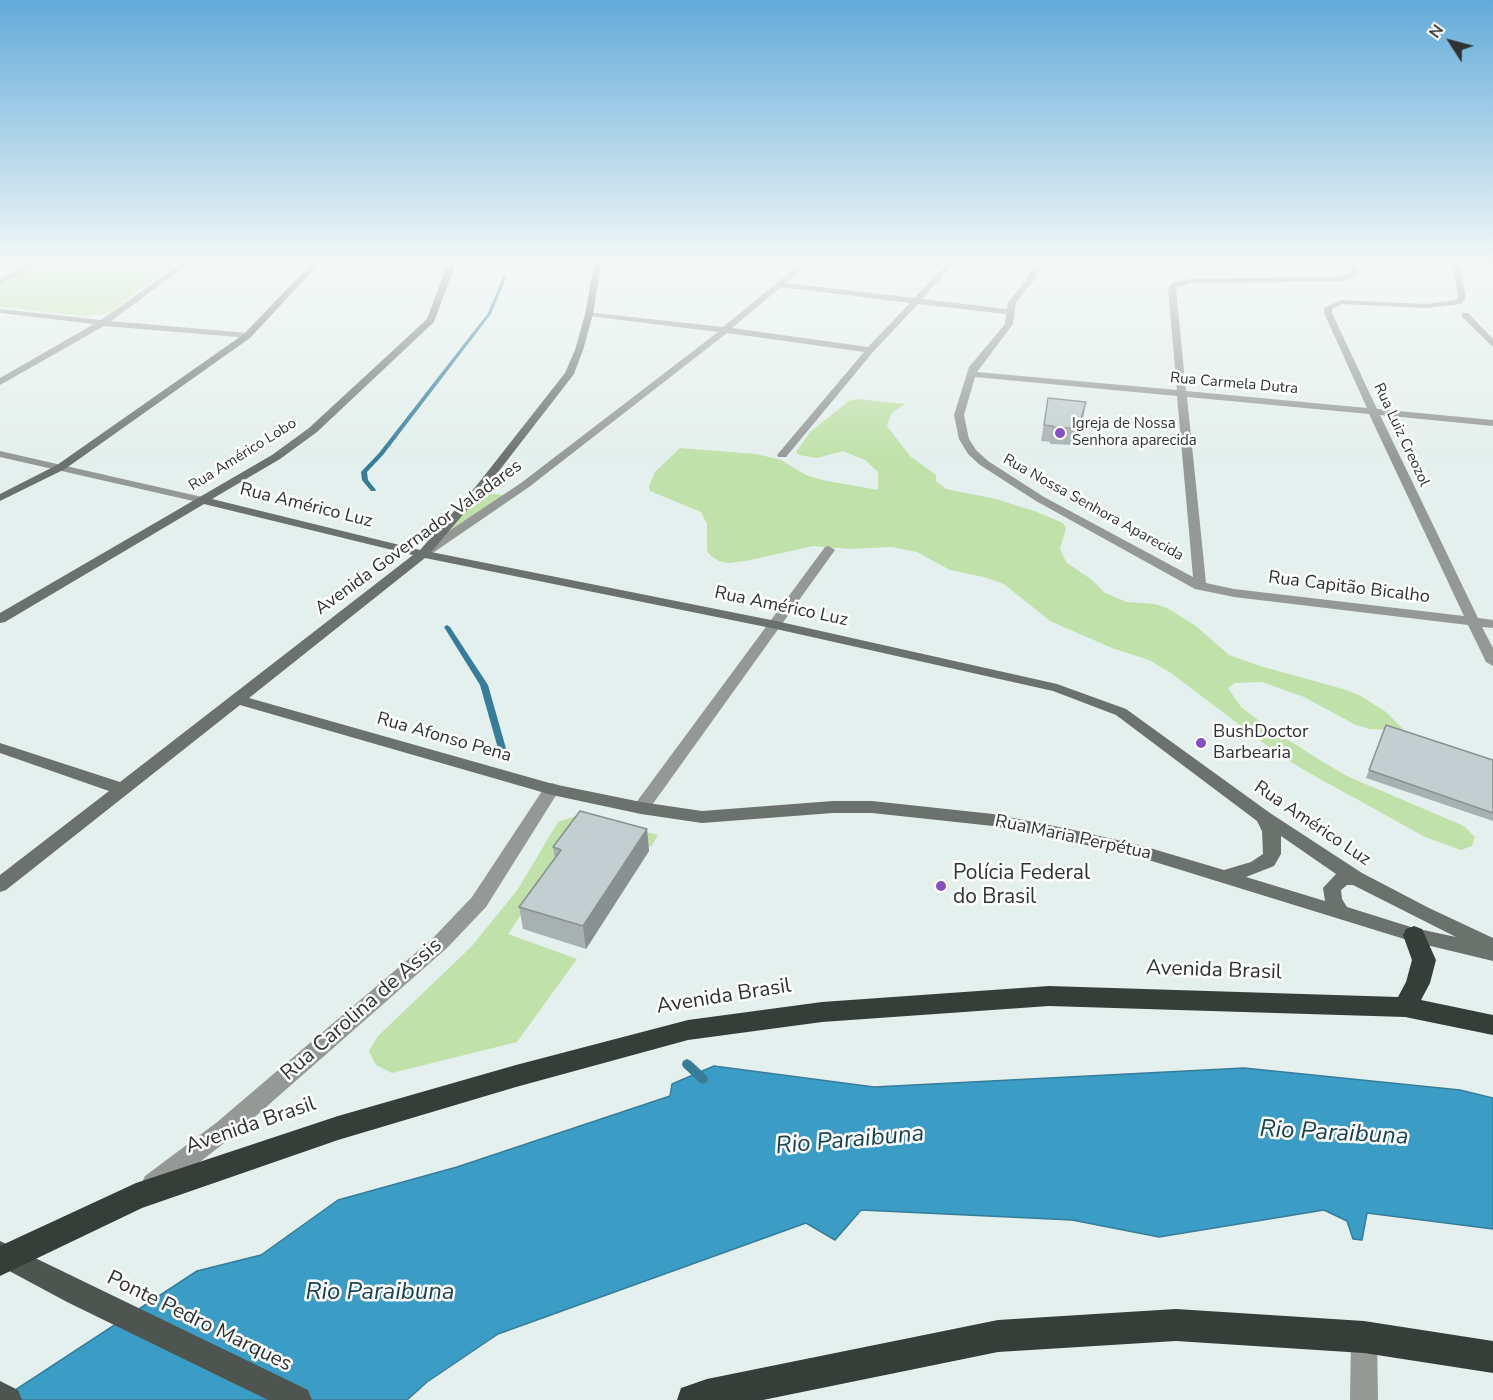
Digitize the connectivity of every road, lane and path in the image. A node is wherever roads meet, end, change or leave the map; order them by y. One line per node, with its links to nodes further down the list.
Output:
1 (90, 330): 17 (street)
2 (184, 330): 13 (street)
3 (252, 330): 13 (street)
4 (422, 330): 25 (street, Rua Américo Lobo)
5 (584, 330): 27 (street)
6 (725, 330): 27 (street, Avenida Governador Valadares)
7 (727, 330): 15 (street)
8 (888, 330): 15 (street)
9 (1004, 330): 16 (street, Rua Nossa Senhora Aparecida)
10 (1176, 330): 18 (street)
11 (1336, 330): 19 (street, Rua Luiz Creozol)
12 (1479, 330): 14 (street)
13 (247, 336): 23 (street)
14 (1493, 344)
15 (870, 350): 22 (street)
16 (972, 374): 18 (street, Rua Carmela Dutra); 28 (street, Rua Nossa Senhora Aparecida)
17 (0, 382)
18 (1182, 394): 19 (street, Rua Carmela Dutra); 28 (street)
19 (1372, 411): 20 (street, Rua Carmela Dutra); 30 (street, Rua Luiz Creozol)
20 (1490, 424)
21 (0, 454): 23 (street, Rua Américo Luz)
22 (782, 455)
23 (61, 467): 24 (street); 25 (street, Rua Américo Luz)
24 (0, 498)
25 (202, 500): 27 (street, Rua Américo Luz); 29 (street, Rua Américo Lobo)
26 (830, 550): 32 (street)
27 (423, 554): 32 (street, Rua Américo Luz); 34 (street, Avenida Governador Valadares)
28 (1200, 586): 30 (street, Rua Capitão Bicalho)
29 (0, 619)
30 (1474, 621): 31 (street, Rua Capitão Bicalho); 33 (street, Rua Luiz Creozol)
31 (1493, 624)
32 (776, 626): 38 (street); 39 (street, Rua Américo Luz)
33 (1493, 662)
34 (237, 699): 36 (street, Avenida Governador Valadares); 37 (street, Rua Afonso Pena)
35 (0, 748): 36 (street)
36 (122, 789): 42 (street, Avenida Governador Valadares)
37 (552, 789): 38 (street, Rua Afonso Pena); 49 (street, Rua Carolina de Assis)
38 (641, 808): 40 (street, Rua Maria Perpétua)
39 (1264, 817): 40 (street); 41 (street, Rua Américo Luz)
40 (1223, 877): 43 (street, Rua Maria Perpétua)
41 (1356, 878): 43 (street); 45 (street, Rua Américo Luz)
42 (0, 885)
43 (1341, 913): 44 (street, Rua Maria Perpétua)
44 (1414, 935): 46 (street, Rua Maria Perpétua); 47 (highway)
45 (1493, 946)
46 (1493, 953)
47 (1405, 1007): 48 (highway, Avenida Brasil); 49 (highway, Avenida Brasil)
48 (1493, 1024)
49 (136, 1197): 50 (highway, Avenida Brasil)
50 (2, 1256): 56 (main road, Ponte Pedro Marques)
51 (1364, 1337): 52 (highway); 54 (highway); 57 (street)
52 (1493, 1357)
53 (0, 1395): 55 (main road)
54 (702, 1398)
55 (8, 1400)
56 (298, 1400)
57 (1364, 1400)

